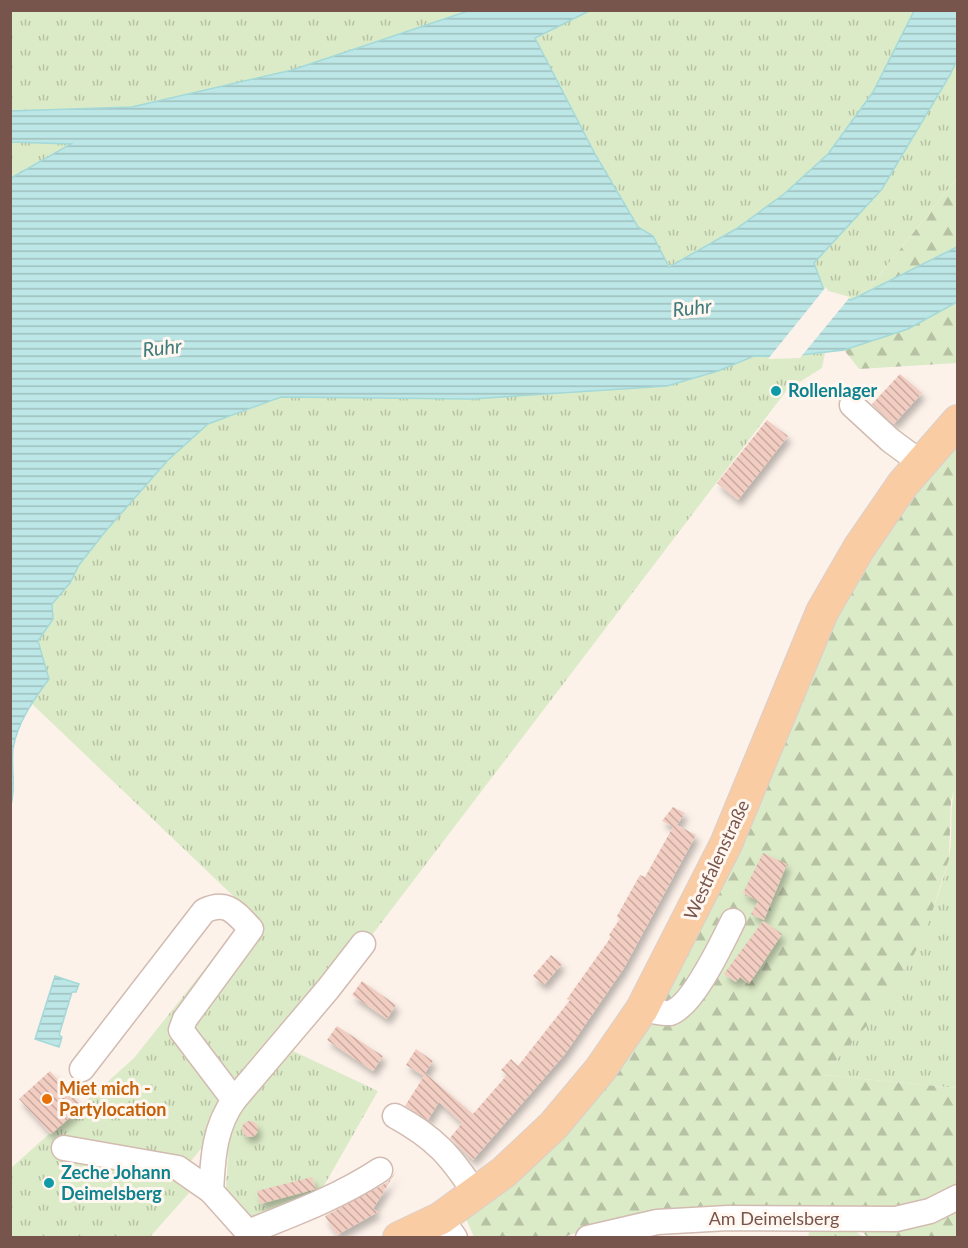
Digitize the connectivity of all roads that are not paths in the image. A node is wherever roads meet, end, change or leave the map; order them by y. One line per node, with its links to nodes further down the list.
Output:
1 (852, 405): 3 (street)
2 (957, 421): 3 (main road, Westfalenstraße)
3 (921, 464): 6 (main road, Westfalenstraße)
4 (734, 921): 6 (street)
5 (363, 944): 8 (street)
6 (642, 1008): 13 (main road, Westfalenstraße)
7 (82, 1069): 8 (street)
8 (234, 1100): 12 (street)
9 (395, 1116): 13 (street)
10 (64, 1148): 12 (street)
11 (380, 1170): 16 (street)
12 (211, 1191): 16 (street)
13 (475, 1193): 15 (main road, Westfalenstraße)
14 (957, 1197): 18 (street, Am Deimelsberg)
15 (451, 1232): 17 (main road, Westfalenstraße)
16 (250, 1235)
17 (399, 1238)
18 (588, 1238)

